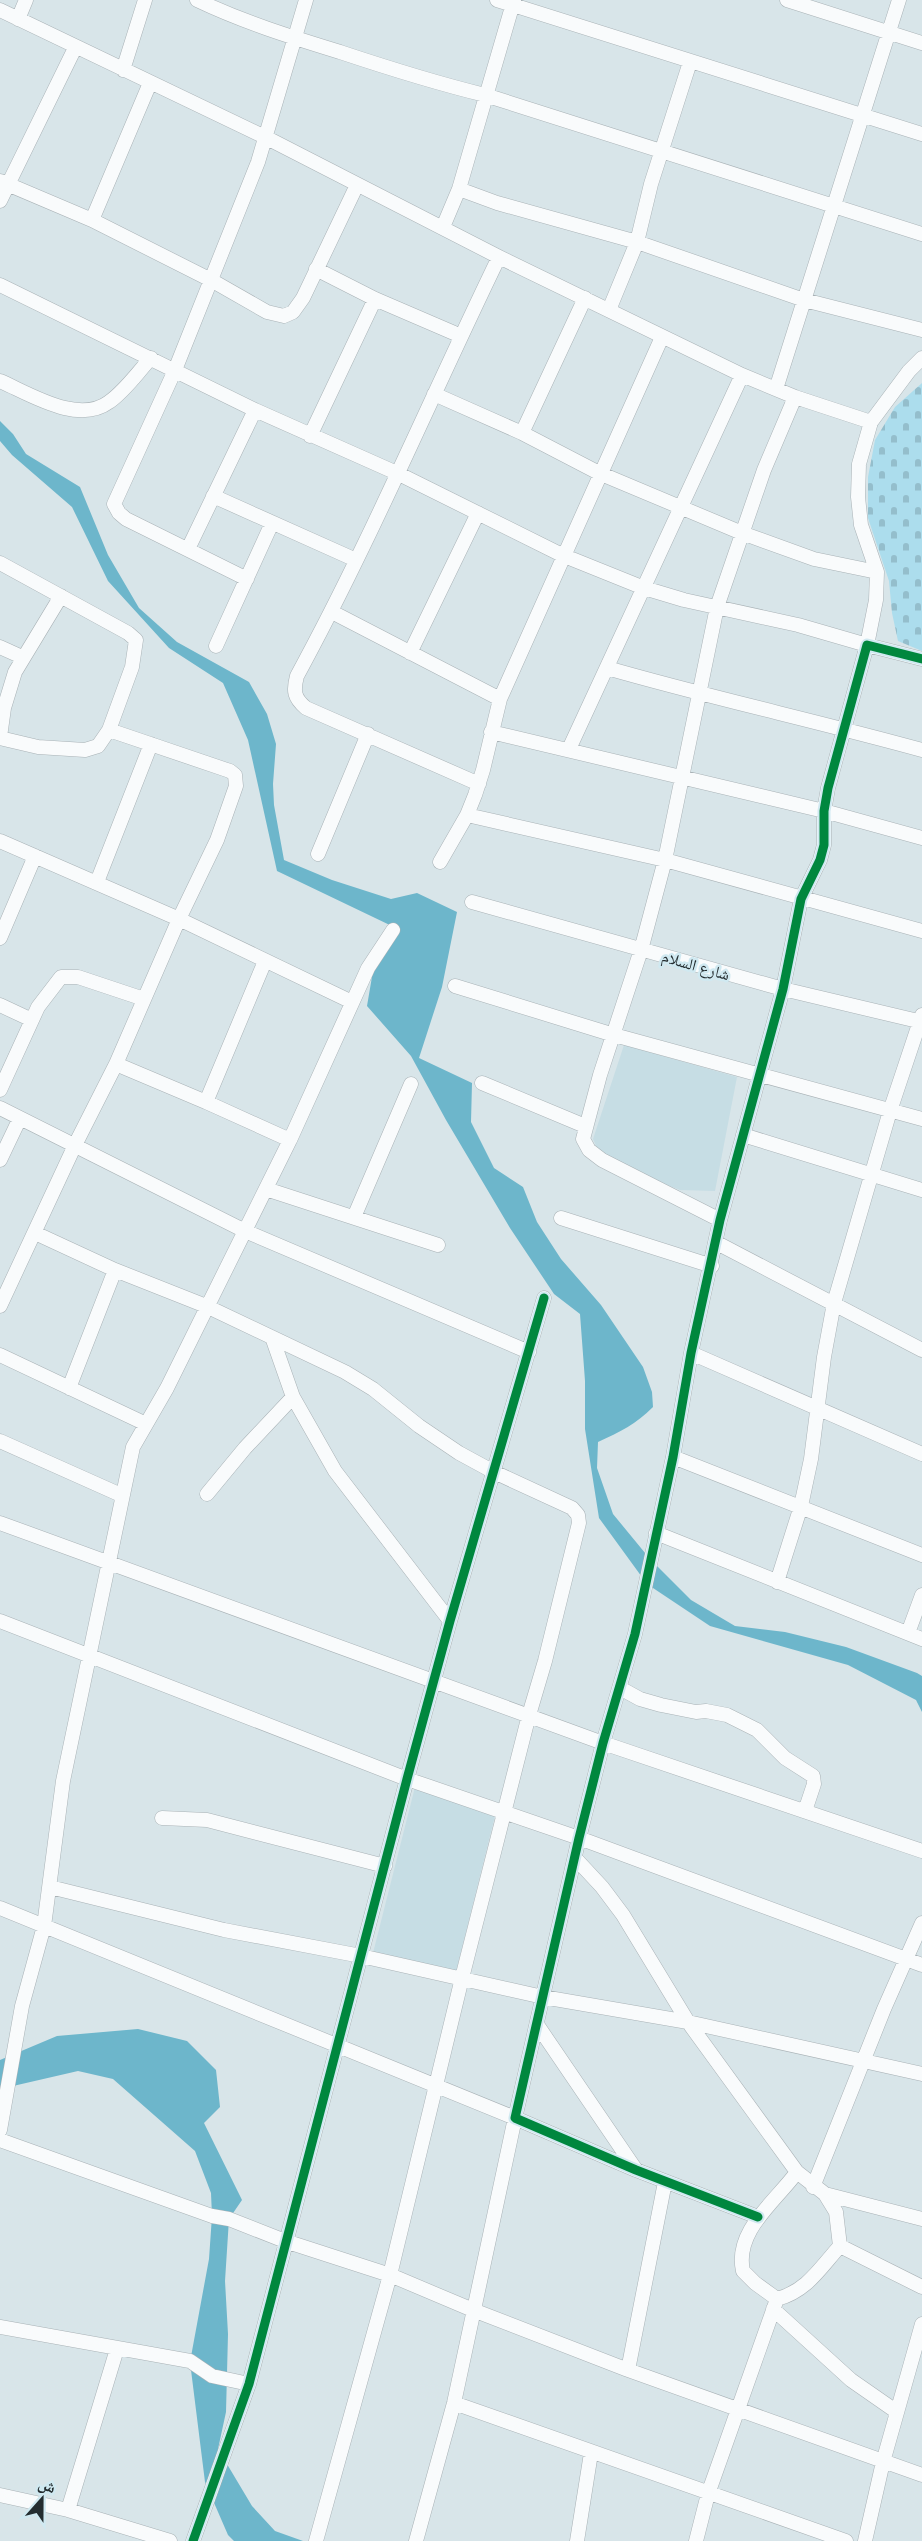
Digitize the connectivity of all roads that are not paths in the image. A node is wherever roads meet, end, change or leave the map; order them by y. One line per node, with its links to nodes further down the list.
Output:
1 (26, 0): 10 (street)
2 (145, 0): 16 (street)
3 (197, 0): 12 (street)
4 (306, 0): 12 (street)
5 (497, 0): 8 (street)
6 (787, 0): 11 (street)
7 (899, 0): 11 (street)
8 (513, 2): 15 (street); 18 (street)
9 (0, 10): 10 (street)
10 (18, 19): 14 (street)
11 (890, 32): 13 (street); 19 (street)
12 (295, 38): 18 (street); 21 (street)
13 (922, 43)
14 (75, 48): 16 (street); 23 (street)
15 (690, 62): 19 (street); 22 (street)
16 (123, 70): 17 (street)
17 (150, 83): 21 (street); 28 (street)
18 (485, 95): 22 (street); 25 (street)
19 (863, 115): 20 (street); 27 (street)
20 (922, 134)
21 (267, 138): 24 (street); 34 (street)
22 (662, 151): 27 (street); 31 (street)
23 (5, 183): 26 (street); 28 (street)
24 (357, 185): 29 (street); 33 (street)
25 (459, 189): 29 (street); 31 (street)
26 (0, 201)
27 (834, 206): 30 (street); 38 (street)
28 (92, 220): 34 (street)
29 (443, 227): 32 (street)
30 (922, 234)
31 (637, 242): 38 (street); 39 (street)
32 (499, 257): 36 (street); 41 (street)
33 (316, 269): 34 (street); 37 (street)
34 (211, 280): 45 (street)
35 (0, 285): 43 (street)
36 (585, 298): 39 (street); 53 (street)
37 (375, 299): 41 (street); 54 (street)
38 (804, 300): 40 (street); 48 (street)
39 (609, 310): 42 (street)
40 (922, 330)
41 (461, 336): 49 (street)
42 (662, 337): 46 (street); 55 (street)
43 (151, 358): 45 (street); 47 (street)
44 (922, 358): 52 (street)
45 (175, 370): 51 (street); 62 (street)
46 (742, 375): 48 (street); 58 (street)
47 (0, 381)
48 (776, 389): 50 (street)
49 (434, 394): 53 (street); 56 (street)
50 (795, 397): 52 (street); 61 (street)
51 (255, 410): 54 (street); 57 (street)
52 (871, 422): 66 (street)
53 (522, 433): 55 (street)
54 (310, 436): 56 (street)
55 (599, 473): 58 (street); 63 (street)
56 (399, 474): 59 (street); 64 (street)
57 (213, 496): 60 (street); 62 (street)
58 (681, 507): 61 (street); 68 (street)
59 (478, 513): 63 (street); 75 (street)
60 (272, 523): 64 (street); 67 (street)
61 (742, 533): 66 (street); 70 (street)
62 (188, 549): 67 (street)
63 (562, 555): 68 (street); 80 (street)
64 (357, 560): 71 (street)
65 (0, 563): 69 (street)
66 (877, 573): 72 (street)
67 (247, 579): 73 (street)
68 (644, 588): 70 (street); 78 (street)
69 (61, 596): 76 (street); 83 (street)
70 (717, 607): 72 (street); 79 (street)
71 (332, 612): 75 (street); 85 (street)
72 (867, 645): 77 (street); 82 (street)
73 (216, 646)
74 (0, 647): 76 (street)
75 (410, 653): 80 (street)
76 (22, 657): 81 (street)
77 (922, 659)
78 (607, 668): 79 (street); 88 (street)
79 (700, 694): 82 (street); 90 (street)
80 (500, 699): 84 (street)
81 (2, 708): 86 (street)
82 (844, 728): 89 (street); 92 (street)
83 (109, 730): 86 (street); 87 (street)
84 (491, 732): 88 (street); 91 (street)
85 (368, 734): 91 (street); 96 (street)
86 (0, 738)
87 (151, 744): 100 (street); 103 (street)
88 (569, 749): 90 (street)
89 (922, 750)
90 (683, 779): 92 (street); 98 (street)
91 (479, 784): 93 (street)
92 (824, 811): 94 (street); 101 (street)
93 (467, 814): 98 (street); 99 (street)
94 (922, 838)
95 (0, 841): 97 (street)
96 (318, 854)
97 (35, 856): 100 (street); 106 (street)
98 (665, 860): 101 (street); 107 (street)
99 (440, 862)
100 (97, 882): 103 (street)
101 (801, 899): 105 (street); 110 (street)
102 (472, 902): 107 (street, شارع السلام)
103 (179, 919): 108 (street); 111 (street)
104 (393, 930): 112 (street)
105 (922, 931)
106 (0, 938)
107 (640, 950): 110 (street, شارع السلام); 116 (street)
108 (265, 961): 112 (street); 122 (street)
109 (455, 986): 116 (street)
110 (783, 989): 115 (street, شارع السلام); 118 (street)
111 (144, 999): 114 (street); 117 (street)
112 (352, 1002): 129 (street)
113 (0, 1005): 114 (street)
114 (32, 1020): 121 (street)
115 (921, 1020): 124 (street)
116 (614, 1035): 118 (street); 127 (street)
117 (116, 1064): 122 (street); 130 (street)
118 (759, 1075): 124 (street); 128 (street)
119 (482, 1083): 127 (street)
120 (411, 1084): 135 (street)
121 (0, 1090)
122 (206, 1102): 129 (street)
123 (0, 1108): 125 (street)
124 (890, 1111): 126 (street); 132 (street)
125 (20, 1118): 130 (street); 131 (street)
126 (922, 1119)
127 (585, 1126): 137 (street)
128 (743, 1135): 132 (street); 137 (street)
129 (290, 1140): 133 (street)
130 (75, 1145): 138 (street); 139 (street)
131 (0, 1160)
132 (871, 1176): 134 (street); 145 (street)
133 (266, 1189): 135 (street); 138 (street)
134 (922, 1190)
135 (354, 1217): 141 (street)
136 (561, 1218): 142 (street)
137 (720, 1220): 140 (street)
138 (245, 1231): 147 (street); 150 (street)
139 (35, 1233): 143 (street); 146 (street)
140 (717, 1243): 142 (street); 145 (street)
141 (438, 1245)
142 (712, 1266): 151 (street)
143 (115, 1270): 147 (street); 153 (street)
144 (544, 1298): 150 (street)
145 (834, 1303): 149 (street); 155 (street)
146 (0, 1306)
147 (206, 1306): 148 (street); 156 (street)
148 (273, 1340): 154 (street); 160 (street)
149 (922, 1350)
150 (529, 1352): 160 (street)
151 (691, 1353): 155 (street); 159 (street)
152 (0, 1355): 153 (street)
153 (69, 1388): 156 (street)
154 (293, 1397): 161 (street); 171 (street)
155 (818, 1409): 158 (street); 163 (street)
156 (146, 1424): 162 (street)
157 (0, 1441): 162 (street)
158 (922, 1454)
159 (673, 1457): 163 (street); 165 (street)
160 (494, 1472): 171 (street); 177 (street)
161 (207, 1494)
162 (122, 1495): 167 (street)
163 (801, 1506): 166 (street); 168 (street)
164 (0, 1523): 167 (street)
165 (656, 1533): 168 (street); 176 (street)
166 (922, 1555)
167 (108, 1562): 174 (street); 175 (street)
168 (777, 1582): 172 (street)
169 (922, 1595): 172 (street)
170 (0, 1621): 174 (street)
171 (450, 1621): 175 (street)
172 (908, 1633): 173 (street)
173 (922, 1639)
174 (90, 1655): 179 (street); 187 (street)
175 (435, 1680): 177 (street); 179 (street)
176 (620, 1688): 178 (street); 180 (street)
177 (529, 1715): 178 (street); 181 (street)
178 (603, 1743): 180 (street); 183 (street)
179 (407, 1779): 181 (street); 186 (street)
180 (805, 1811): 184 (street)
181 (504, 1812): 183 (street); 194 (street)
182 (162, 1818): 186 (street)
183 (579, 1838): 185 (street); 192 (street)
184 (922, 1851)
185 (576, 1859): 195 (street); 196 (street)
186 (385, 1866): 191 (street)
187 (50, 1887): 190 (street); 191 (street)
188 (0, 1908): 190 (street)
189 (922, 1923): 192 (street)
190 (44, 1926): 198 (street); 203 (street)
191 (361, 1956): 194 (street); 198 (street)
192 (905, 1959): 193 (street); 199 (street)
193 (922, 1965)
194 (462, 1978): 195 (street); 201 (street)
195 (543, 1997): 196 (street); 197 (street)
196 (688, 2022): 199 (street); 206 (street)
197 (538, 2026): 202 (street); 205 (street)
198 (337, 2047): 201 (street); 211 (street)
199 (864, 2062): 200 (street); 208 (street)
200 (922, 2074)
201 (436, 2087): 202 (street); 213 (street)
202 (515, 2118): 205 (street); 216 (street)
203 (0, 2130)
204 (0, 2140): 211 (street)
205 (636, 2170): 207 (street)
206 (797, 2172): 208 (street); 209 (street)
207 (665, 2182): 209 (street); 220 (street)
208 (819, 2190): 210 (street); 212 (street)
209 (758, 2217): 215 (street)
210 (922, 2219)
211 (285, 2241): 213 (street); 221 (street)
212 (840, 2246): 214 (street); 215 (street)
213 (390, 2275): 216 (street); 233 (street)
214 (922, 2288)
215 (775, 2304): 223 (street); 224 (street)
216 (473, 2310): 220 (street); 222 (street)
217 (922, 2324): 224 (street)
218 (0, 2327): 219 (street)
219 (117, 2349): 221 (street); 230 (street)
220 (628, 2370): 223 (street)
221 (249, 2384): 232 (street)
222 (454, 2403): 225 (street); 234 (street)
223 (737, 2409): 226 (street); 228 (street)
224 (897, 2412): 226 (street)
225 (591, 2452): 228 (street); 235 (street)
226 (883, 2462): 227 (street); 238 (street)
227 (922, 2475)
228 (708, 2494): 236 (street); 237 (street)
229 (0, 2495): 230 (street)
230 (68, 2510): 231 (street)
231 (170, 2541)
232 (193, 2541)
233 (316, 2541)
234 (416, 2541)
235 (577, 2541)
236 (696, 2541)
237 (846, 2541)
238 (865, 2541)

